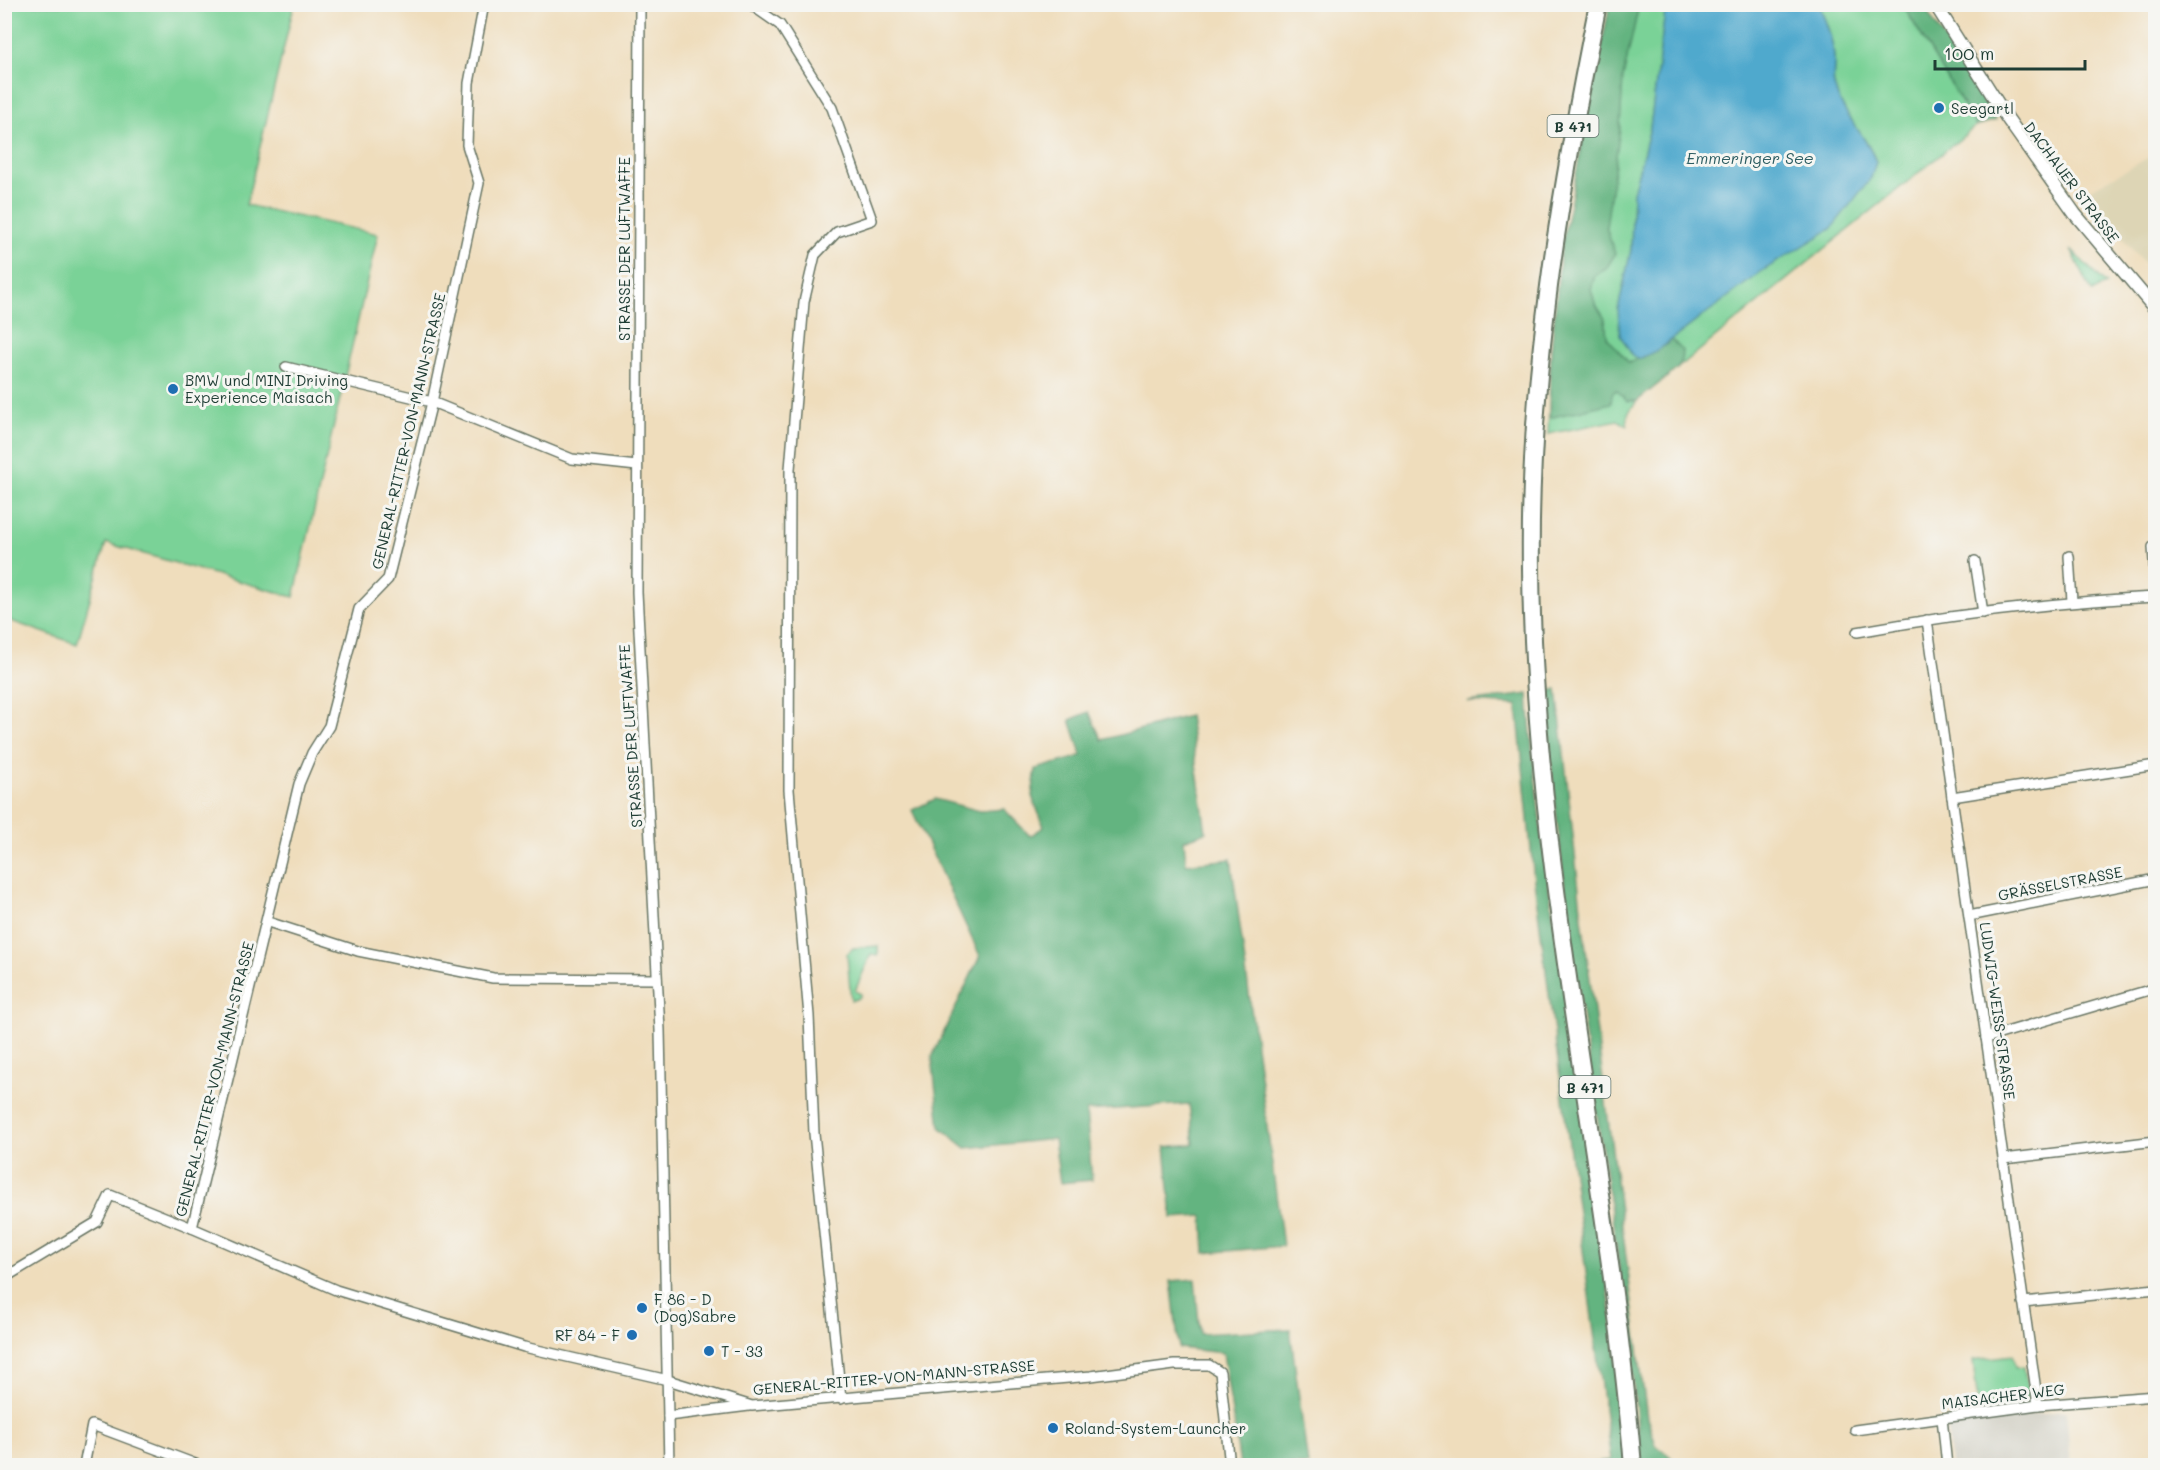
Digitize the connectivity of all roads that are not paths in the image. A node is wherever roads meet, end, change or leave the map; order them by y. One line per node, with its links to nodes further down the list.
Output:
1 (483, 4): 8 (street, GENERAL-RITTER-VON-MANN-STRASSE)
2 (640, 4): 9 (street, STRASSE DER LUFTWAFFE)
3 (750, 4): 35 (street)
4 (1598, 4): 45 (highway, B 471)
5 (1935, 4): 6 (street, DACHAUER STRASSE)
6 (2156, 310)
7 (286, 367): 8 (street)
8 (432, 402): 9 (street); 23 (street, GENERAL-RITTER-VON-MANN-STRASSE)
9 (637, 466): 24 (street, STRASSE DER LUFTWAFFE)
10 (2152, 547): 13 (street)
11 (2069, 556): 15 (street)
12 (1975, 561): 16 (street)
13 (2156, 590)
14 (2156, 597): 15 (street)
15 (2072, 602): 16 (street)
16 (1983, 613): 17 (street)
17 (1927, 620): 18 (street); 20 (street, LUDWIG-WEISS-STRASSE)
18 (1857, 632)
19 (2156, 765): 20 (street)
20 (1952, 797): 22 (street, LUDWIG-WEISS-STRASSE)
21 (2156, 879): 22 (street, GRÄSSELSTRASSE)
22 (1969, 915): 26 (street, LUDWIG-WEISS-STRASSE)
23 (268, 922): 24 (street); 29 (street, GENERAL-RITTER-VON-MANN-STRASSE)
24 (657, 979): 33 (street, STRASSE DER LUFTWAFFE)
25 (2156, 988): 26 (street)
26 (1986, 1038): 28 (street, LUDWIG-WEISS-STRASSE)
27 (2156, 1141): 28 (street)
28 (2004, 1159): 32 (street, LUDWIG-WEISS-STRASSE)
29 (192, 1228): 30 (street); 33 (street, GENERAL-RITTER-VON-MANN-STRASSE)
30 (4, 1278)
31 (2156, 1289): 32 (street)
32 (2023, 1302): 37 (street, LUDWIG-WEISS-STRASSE)
33 (668, 1380): 36 (street, GENERAL-RITTER-VON-MANN-STRASSE); 38 (street, STRASSE DER LUFTWAFFE)
34 (2156, 1396): 37 (street, MAISACHER WEG)
35 (841, 1400): 36 (street, GENERAL-RITTER-VON-MANN-STRASSE); 44 (street, GENERAL-RITTER-VON-MANN-STRASSE)
36 (752, 1406): 38 (street)
37 (2038, 1406): 39 (street, MAISACHER WEG)
38 (668, 1416): 43 (street, STRASSE DER LUFTWAFFE)
39 (1942, 1418): 40 (street, MAISACHER WEG); 46 (street)
40 (1855, 1430)
41 (84, 1466): 42 (street)
42 (201, 1466)
43 (669, 1466)
44 (1230, 1466)
45 (1633, 1466)
46 (1947, 1466)

